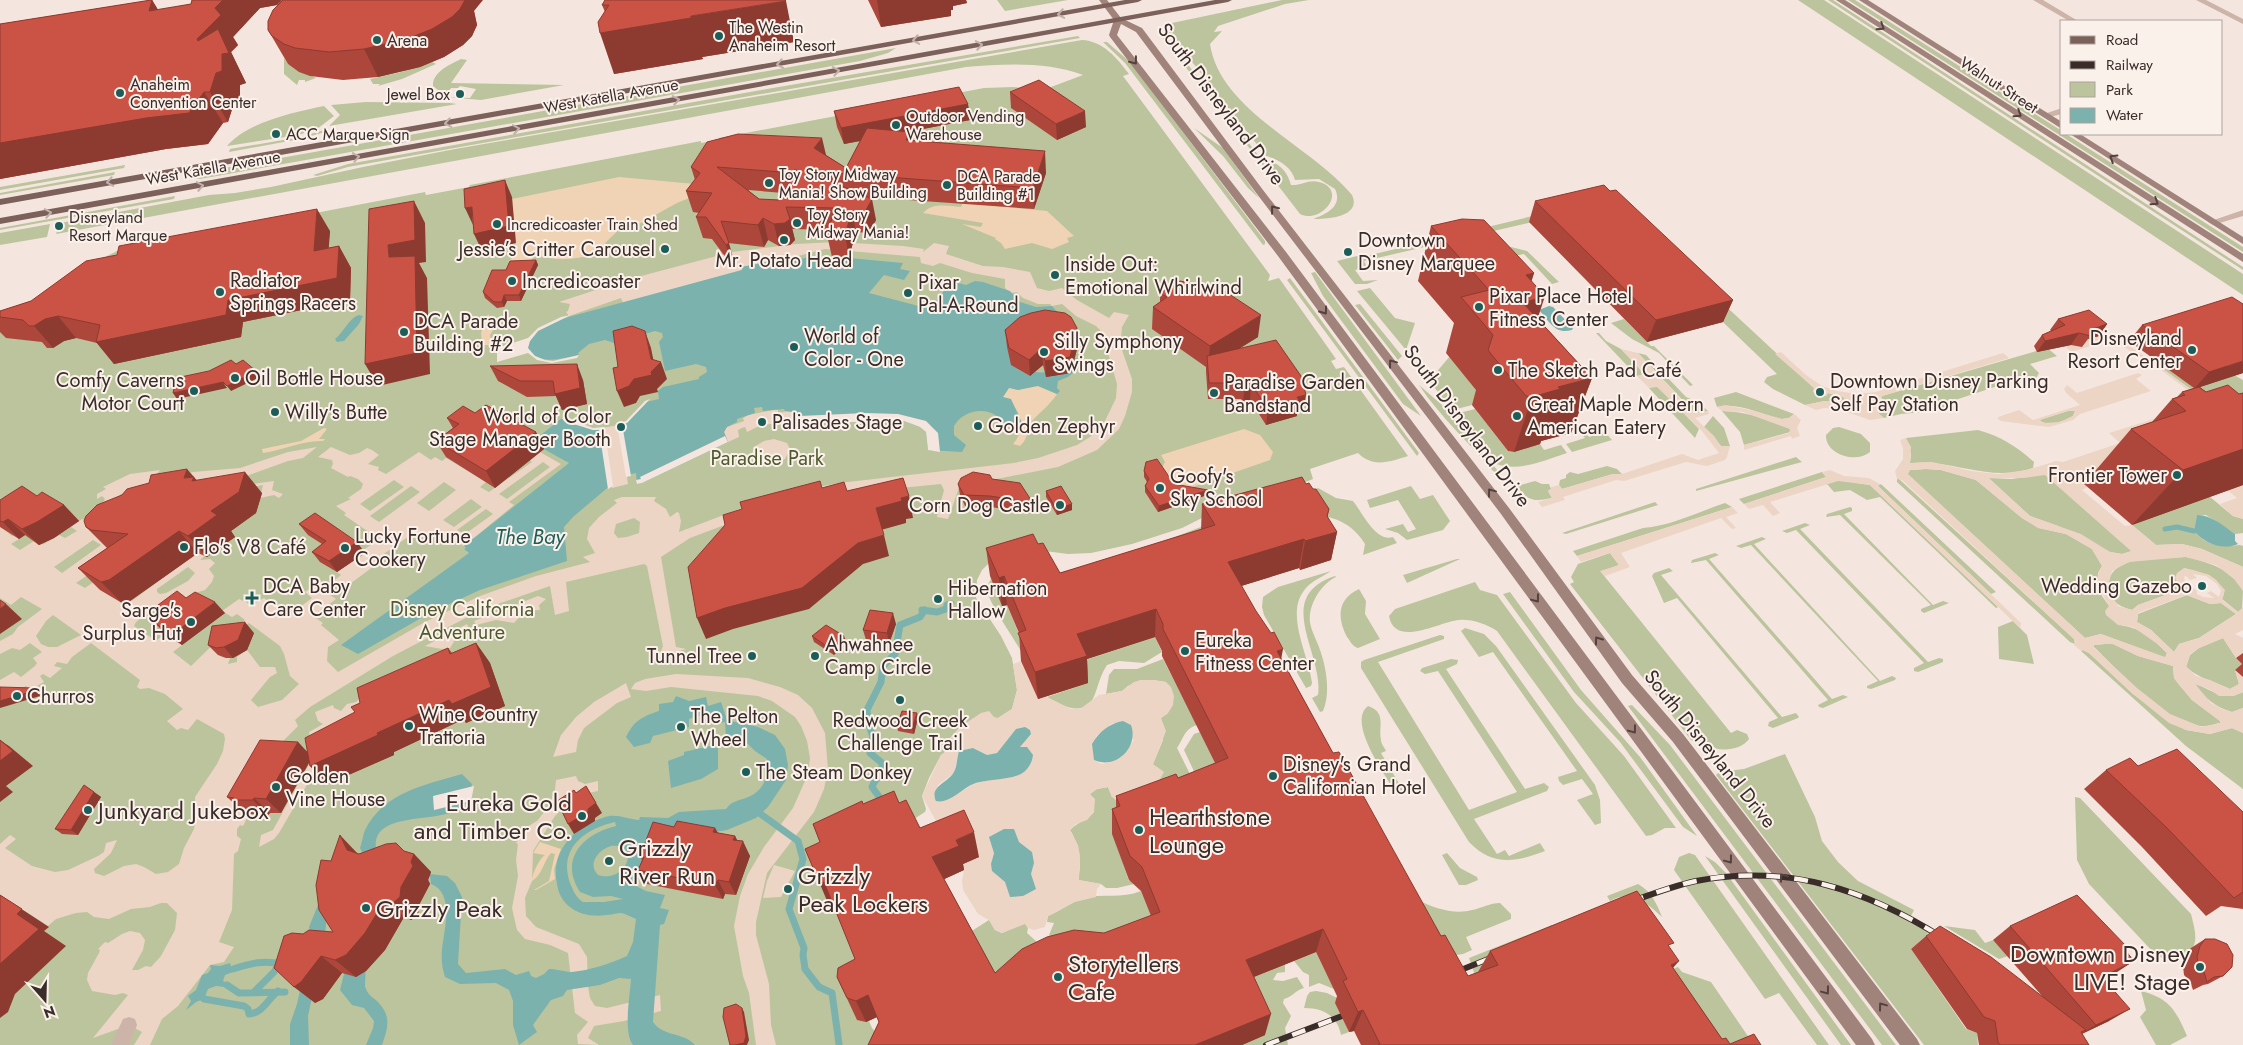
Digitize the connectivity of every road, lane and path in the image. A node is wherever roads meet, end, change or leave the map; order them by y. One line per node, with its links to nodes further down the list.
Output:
1 (1138, 0): 7 (main road, West Katella Avenue)
2 (1228, 0): 8 (main road, West Katella Avenue)
3 (1840, 0): 22 (main road, Walnut Street, one-way to 22)
4 (1863, 0): 12 (main road, Walnut Street)
5 (2037, 0): 9 (street)
6 (2200, 0): 10 (street)
7 (1105, 3): 8 (main road); 15 (main road, West Katella Avenue, one-way to 15)
8 (1118, 20): 17 (main road, West Katella Avenue, one-way to 8); 20 (main road, South Disneyland Drive, one-way to 8); 21 (main road, one-way to 21)
9 (2072, 20)
10 (2243, 22)
11 (2060, 111): 12 (street)
12 (2044, 115): 13 (main road, Walnut Street)
13 (2060, 125)
14 (2076, 135): 18 (main road, one-way to 14)
15 (0, 202)
16 (2243, 213): 18 (street)
17 (0, 222)
18 (2213, 222): 19 (main road)
19 (2243, 241)
20 (1305, 248): 21 (main road); 26 (main road, South Disneyland Drive, one-way to 20)
21 (1282, 254): 25 (main road, one-way to 25)
22 (2243, 259)
23 (130, 1025): 24 (street)
24 (120, 1045)
25 (1866, 1045)
26 (1911, 1045)

